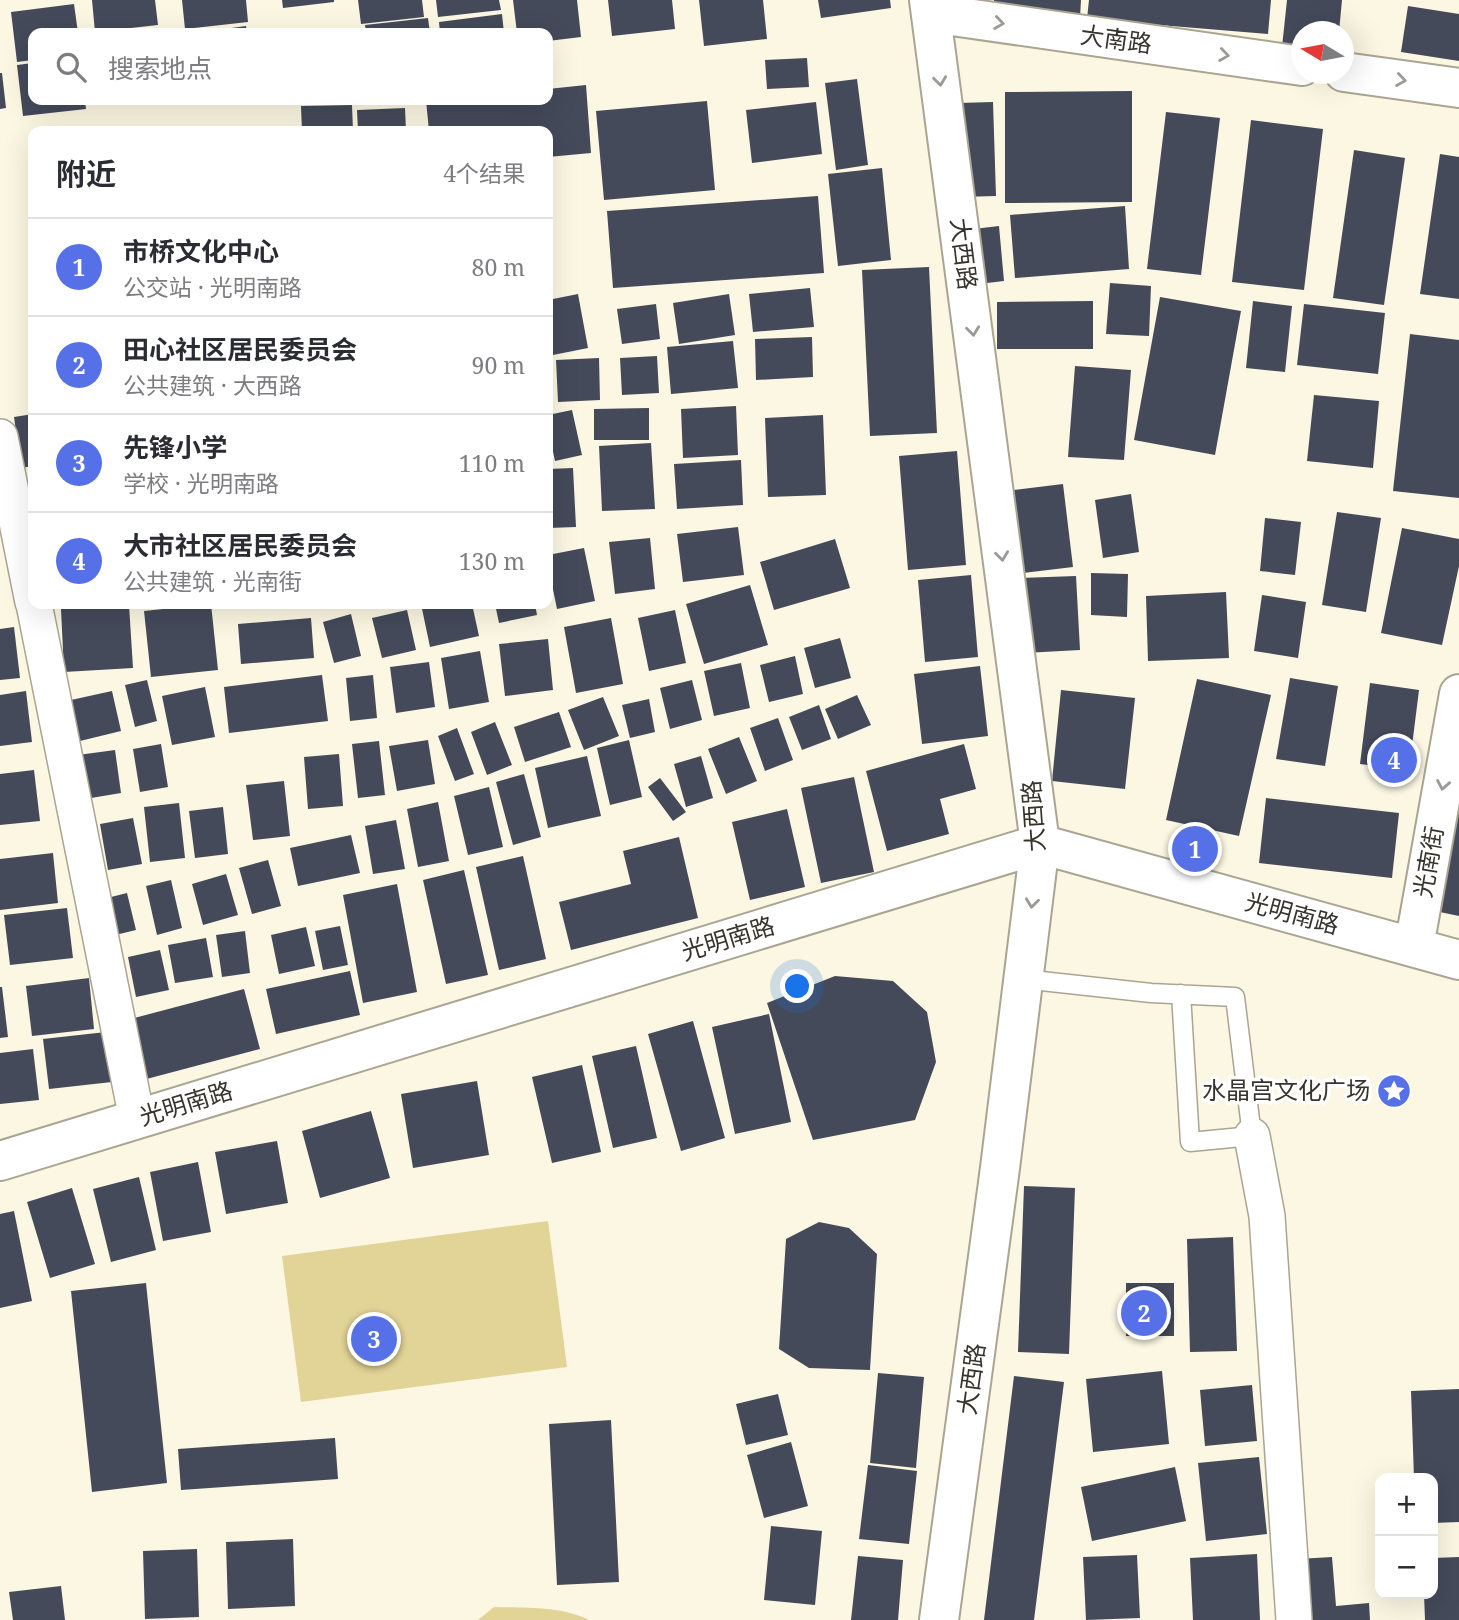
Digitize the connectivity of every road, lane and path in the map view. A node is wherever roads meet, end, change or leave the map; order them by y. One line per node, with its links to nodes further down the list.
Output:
1 (930, 6): 2 (street, 大南路, one-way to 2); 9 (street, 大西路, one-way to 9)
2 (1291, 64)
3 (1354, 74): 4 (street, one-way to 4)
4 (1459, 88)
5 (0, 437): 6 (street)
6 (28, 578)
7 (34, 609): 14 (street)
8 (1459, 694): 10 (street, 光南街, one-way to 10)
9 (1040, 844): 10 (street, 光明南路); 12 (street, 大西路, one-way to 12); 14 (street, 光明南路)
10 (1413, 947): 11 (street, 光明南路)
11 (1459, 960)
12 (1023, 979): 13 (lane); 17 (street, 大西路)
13 (1181, 995): 15 (lane); 15 (lane)
14 (138, 1119): 16 (street, 光明南路)
15 (1252, 1136): 18 (street)
16 (0, 1161)
17 (939, 1620)
18 (1294, 1620)

